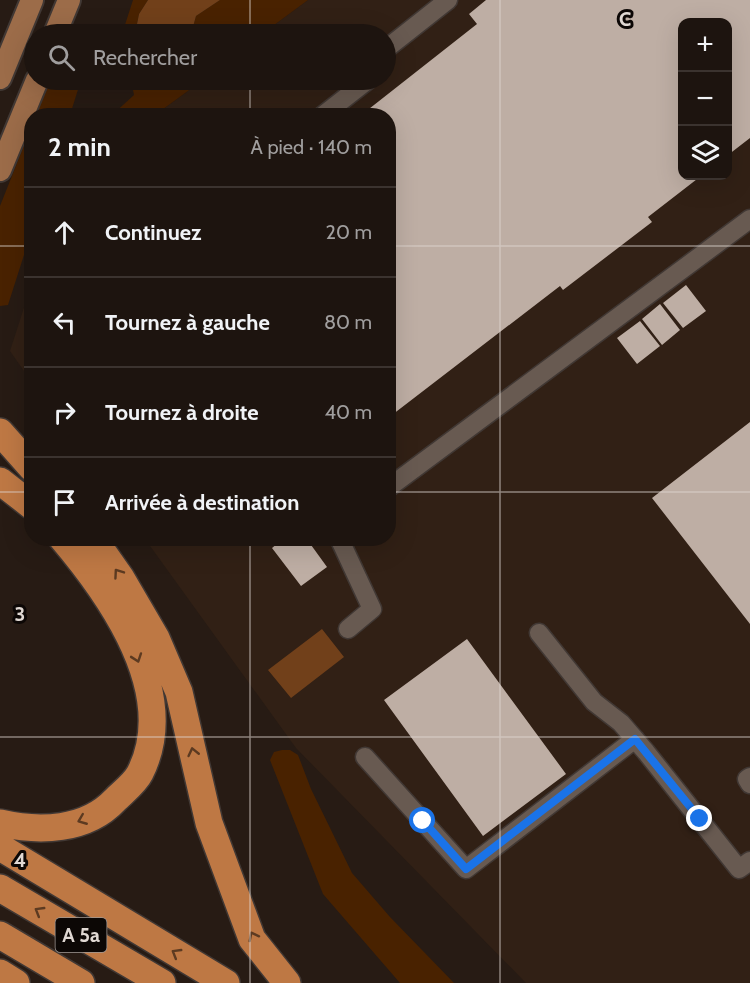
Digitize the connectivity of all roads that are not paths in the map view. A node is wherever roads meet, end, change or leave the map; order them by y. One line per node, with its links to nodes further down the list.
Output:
1 (32, 0): 6 (main road)
2 (69, 0): 4 (main road)
3 (448, 0): 5 (lane)
4 (59, 24)
5 (396, 41)
6 (0, 78)
7 (33, 90): 9 (main road)
8 (355, 90): 10 (lane)
9 (25, 108)
10 (332, 108)
11 (24, 112): 12 (main road)
12 (0, 170)
13 (750, 219): 17 (lane)
14 (0, 432): 15 (highway)
15 (24, 459)
16 (0, 481): 18 (highway)
17 (396, 482)
18 (24, 500)
19 (68, 546): 28 (highway, one-way to 28)
20 (99, 546): 38 (highway, one-way to 20)
21 (343, 546): 22 (lane)
22 (348, 629)
23 (540, 633): 24 (lane)
24 (635, 739): 25 (lane); 30 (lane)
25 (364, 757)
26 (750, 777): 27 (lane)
27 (750, 784)
28 (0, 823)
29 (0, 847): 37 (highway, one-way to 29)
30 (745, 865)
31 (0, 888): 36 (highway, A 5a, one-way to 31)
32 (0, 935): 35 (highway, A 5a)
33 (0, 973): 34 (highway)
34 (16, 983)
35 (81, 983)
36 (162, 983)
37 (226, 983)
38 (288, 983)

